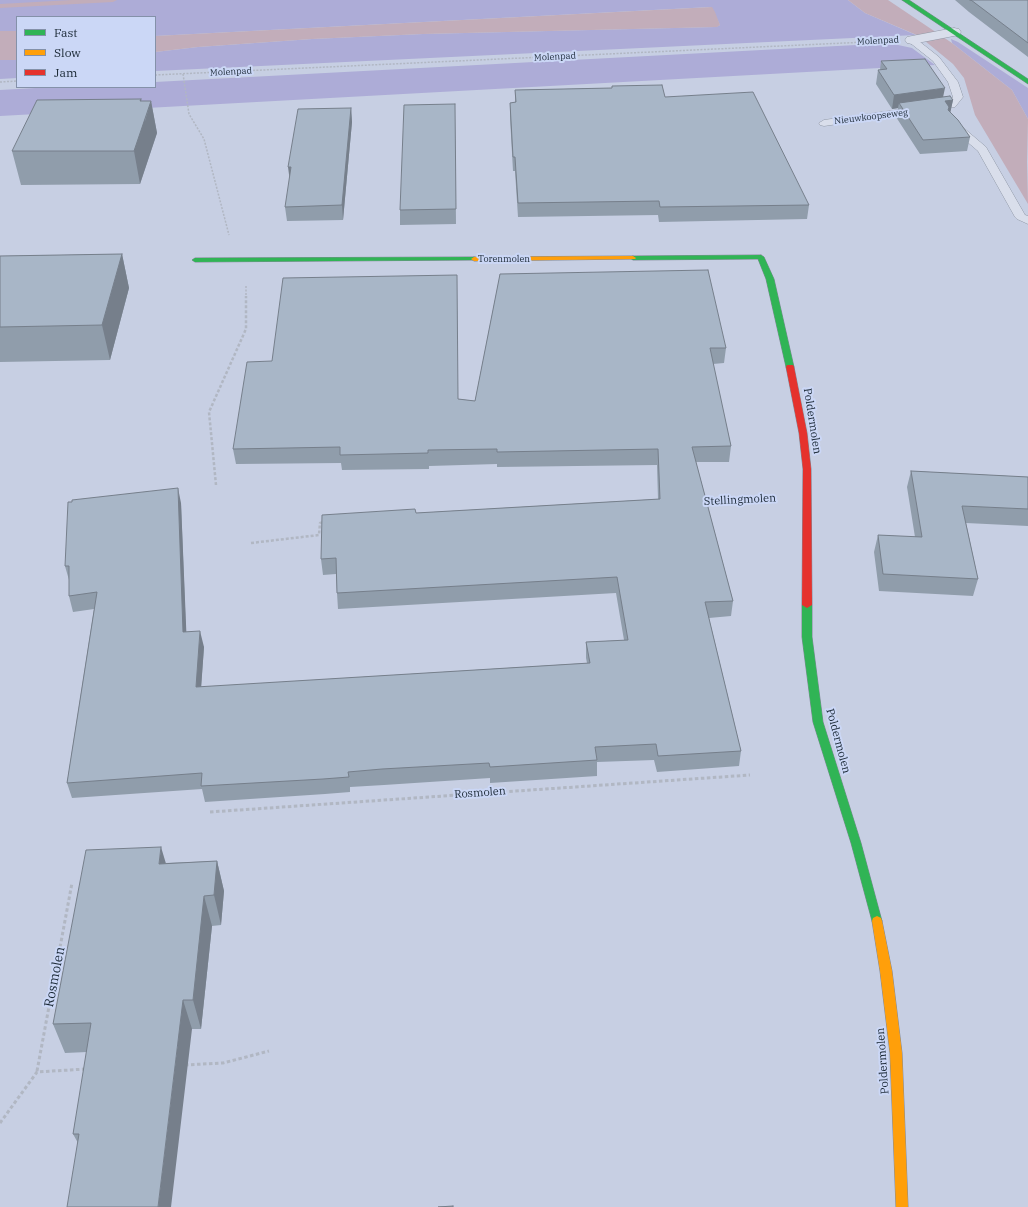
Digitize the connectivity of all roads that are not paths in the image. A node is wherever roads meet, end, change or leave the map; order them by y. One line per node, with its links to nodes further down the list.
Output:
1 (905, 0): 2 (street)
2 (948, 33): 3 (street); 4 (street)
3 (917, 39): 5 (lane, Nieuwkoopseweg)
4 (1028, 82)
5 (824, 123)
6 (951, 123): 7 (lane)
7 (1028, 221)
8 (761, 257): 9 (street, Torenmolen); 10 (street, Poldermolen)
9 (195, 260)
10 (902, 1207)

